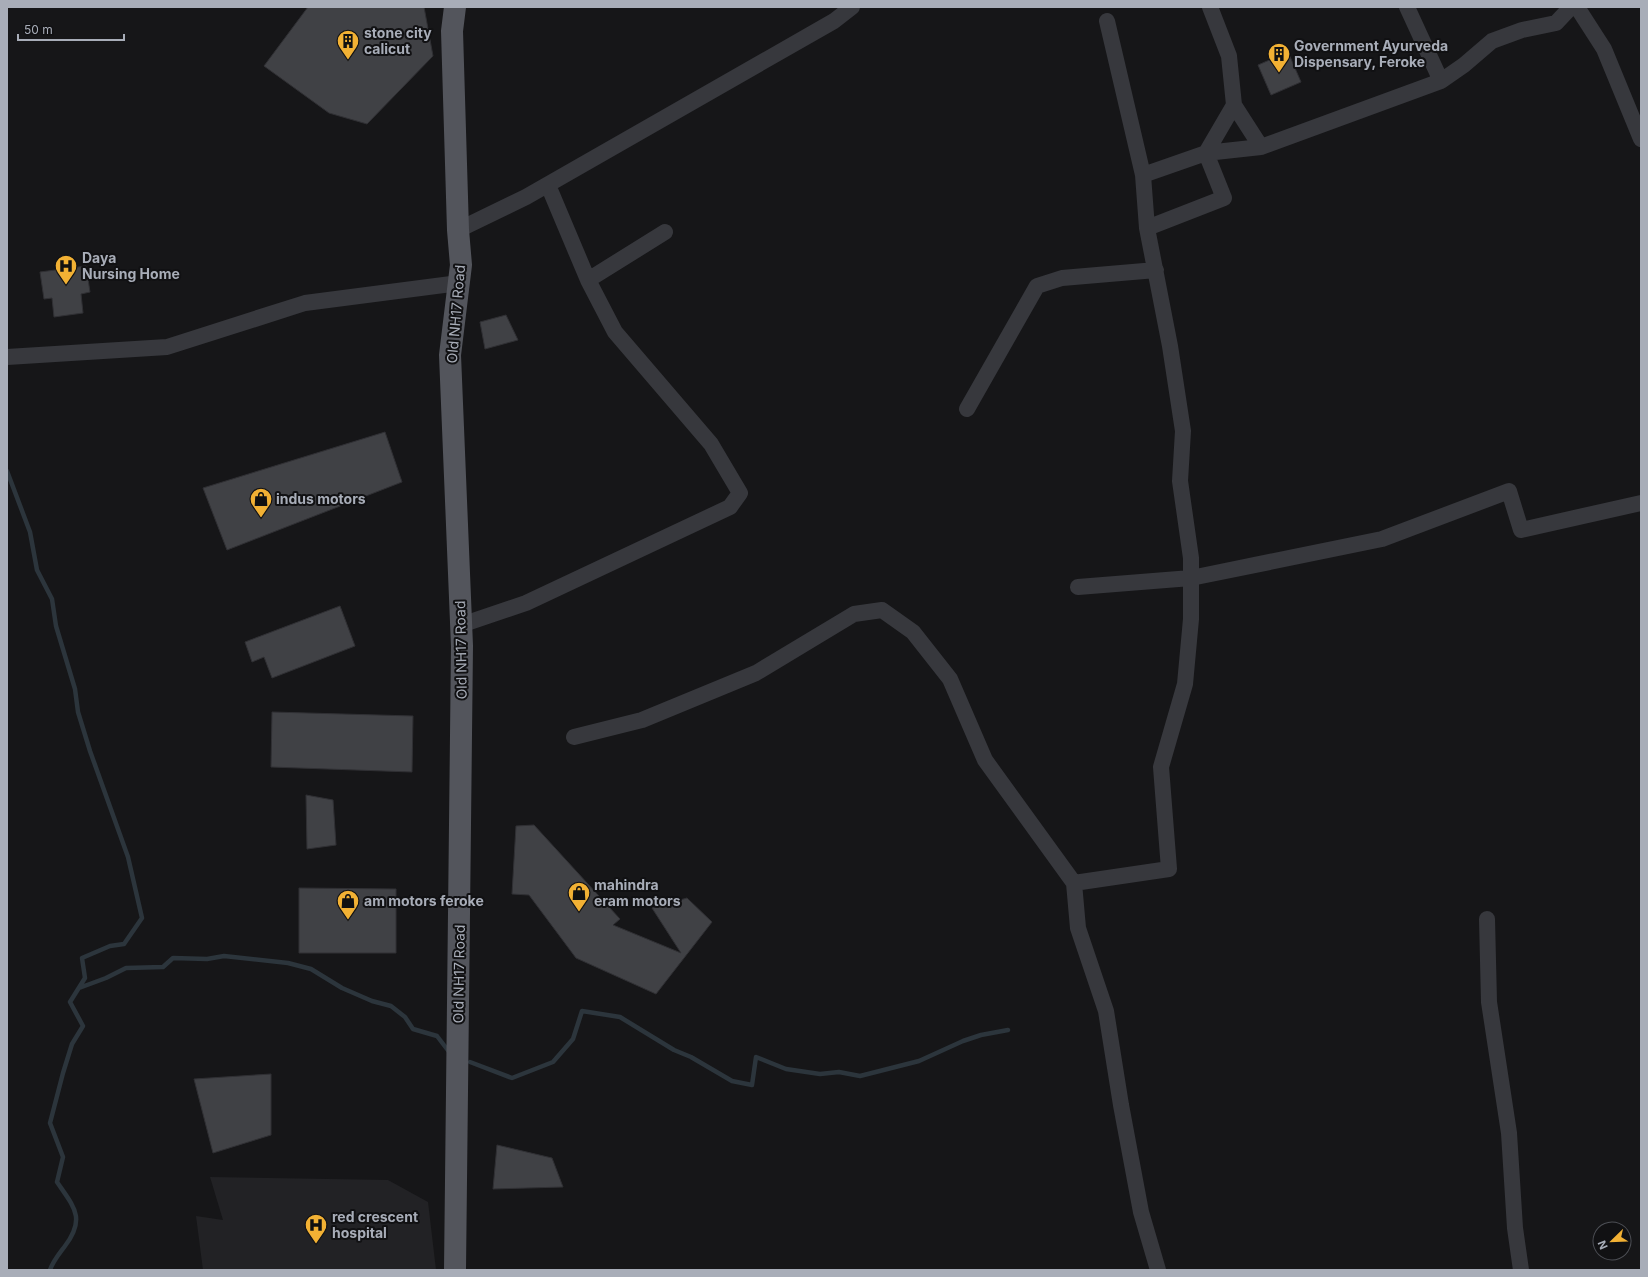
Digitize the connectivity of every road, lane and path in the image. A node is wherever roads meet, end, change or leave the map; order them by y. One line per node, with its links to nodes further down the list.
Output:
1 (443, 7): 9 (main road, Old NH17 Road)
2 (455, 7): 9 (main road, Old NH17 Road)
3 (852, 7): 16 (street)
4 (1210, 7): 11 (street)
5 (1407, 7): 10 (street)
6 (1571, 7): 10 (street)
7 (1577, 7): 12 (street)
8 (1107, 21): 15 (street)
9 (452, 31): 18 (main road, Old NH17 Road)
10 (1441, 81): 13 (street)
11 (1234, 105): 13 (street); 14 (street)
12 (1641, 139)
13 (1261, 147): 14 (street)
14 (1206, 153): 15 (street); 17 (street)
15 (1143, 175): 17 (street)
16 (548, 184): 18 (street); 21 (street)
17 (1147, 228): 20 (street)
18 (458, 230): 22 (main road, Old NH17 Road)
19 (666, 232): 21 (street)
20 (1156, 270): 24 (street); 26 (street)
21 (588, 280): 28 (street)
22 (459, 283): 23 (street); 28 (main road, Old NH17 Road)
23 (7, 357)
24 (967, 409)
25 (1641, 503): 26 (street)
26 (1191, 578): 27 (street); 30 (street)
27 (1078, 587)
28 (461, 625): 32 (main road, Old NH17 Road)
29 (574, 737): 30 (street)
30 (1074, 883): 33 (street)
31 (1487, 919): 34 (street)
32 (455, 1270)
33 (1158, 1270)
34 (1521, 1270)

